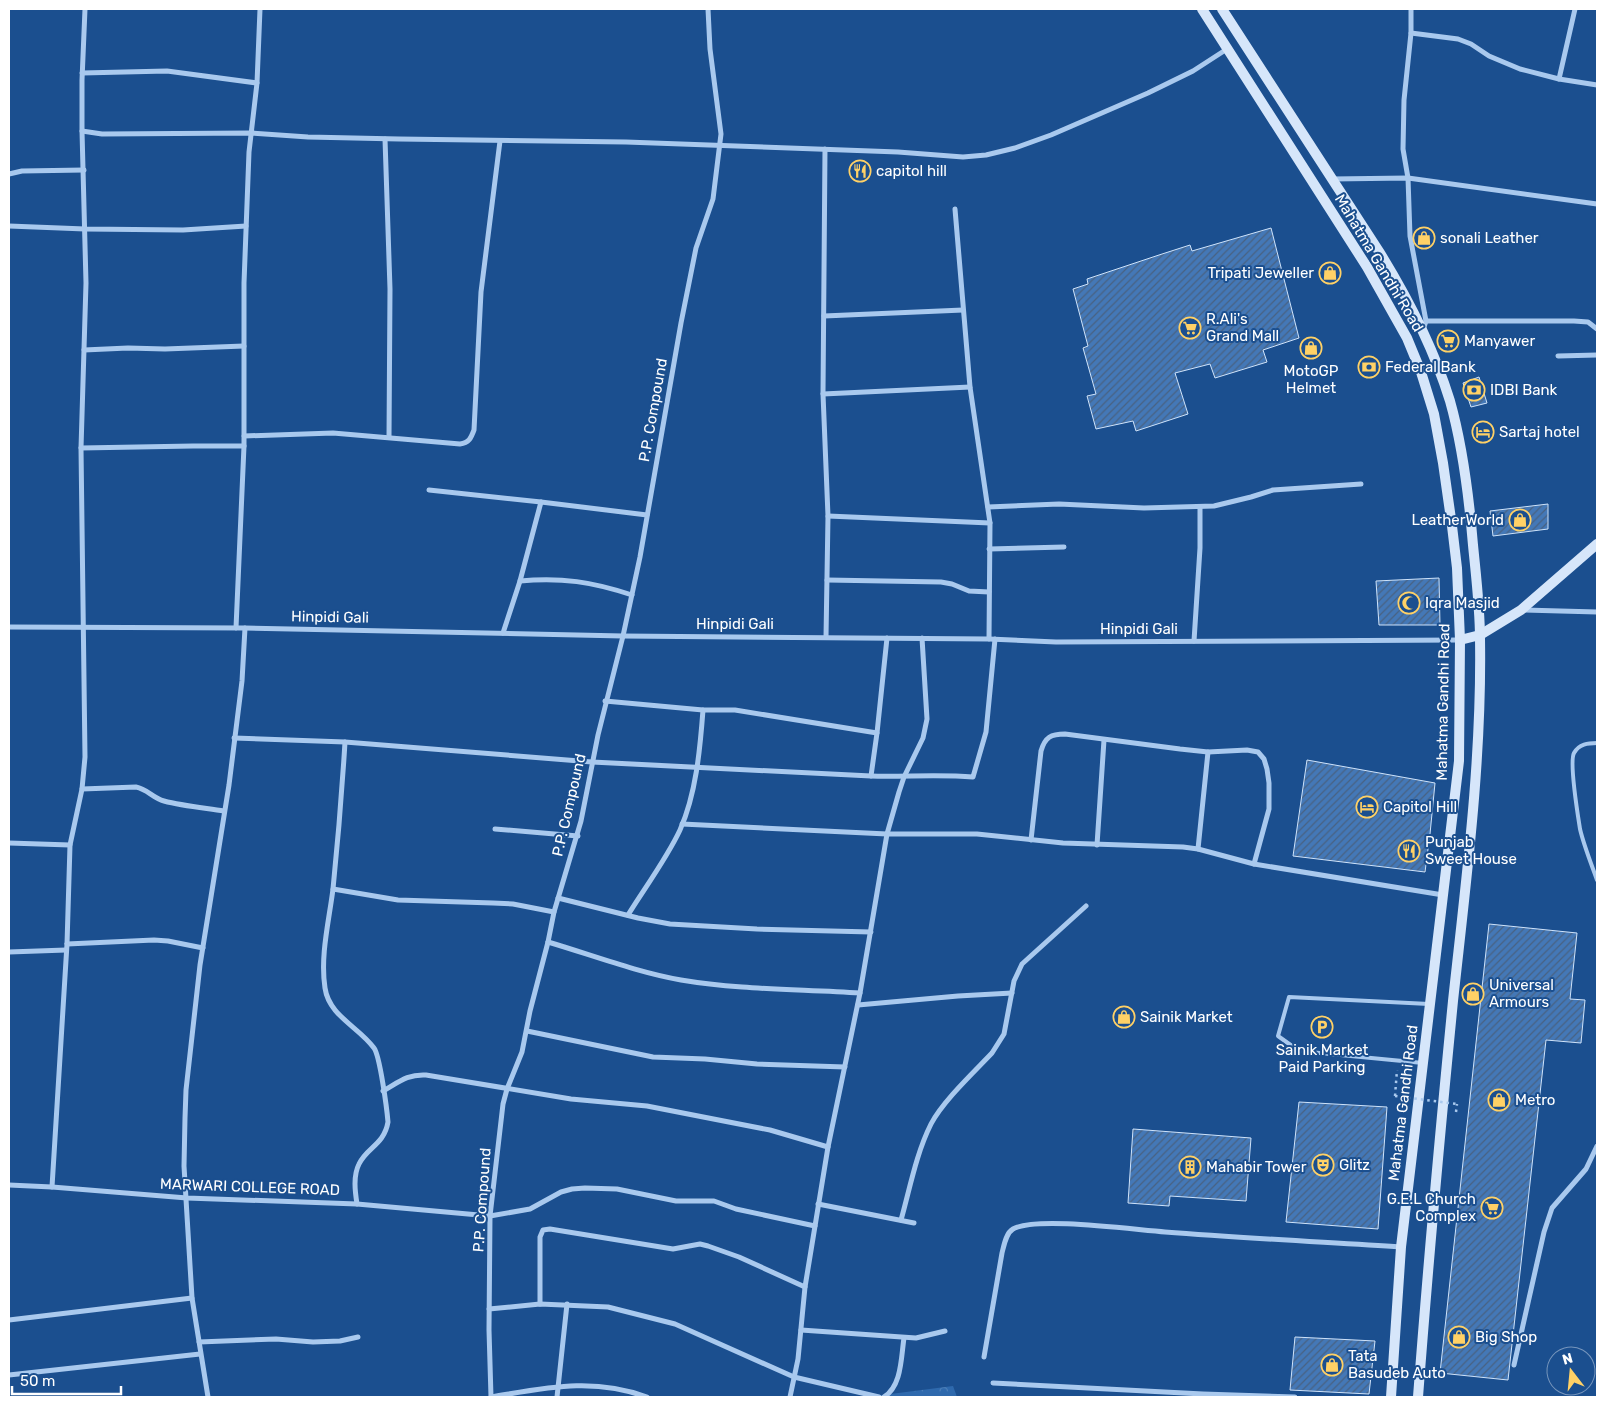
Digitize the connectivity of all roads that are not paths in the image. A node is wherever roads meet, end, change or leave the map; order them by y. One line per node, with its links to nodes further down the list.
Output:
1 (85, 9): 10 (street)
2 (260, 9): 12 (street)
3 (708, 9): 18 (street, P.P. Compound)
4 (1202, 9): 9 (main road, Mahatma Gandhi Road)
5 (1222, 9): 23 (main road, Mahatma Gandhi Road)
6 (1411, 9): 8 (street)
7 (1575, 9): 11 (street)
8 (1411, 34): 11 (street); 22 (street)
9 (1229, 48): 19 (street); 72 (main road, Mahatma Gandhi Road)
10 (82, 73): 12 (street); 14 (street)
11 (1559, 79): 13 (street)
12 (257, 83): 15 (street)
13 (1597, 85)
14 (82, 131): 15 (street); 20 (street)
15 (251, 133): 16 (street); 27 (street)
16 (384, 138): 17 (street); 40 (street)
17 (500, 141): 18 (street); 40 (street)
18 (720, 145): 19 (street); 48 (street, P.P. Compound)
19 (825, 149): 30 (street)
20 (84, 170): 21 (street); 28 (street)
21 (9, 174)
22 (1408, 178): 23 (street); 24 (street); 31 (street)
23 (1331, 179): 31 (main road, Mahatma Gandhi Road)
24 (1597, 204)
25 (955, 210): 29 (street)
26 (9, 226): 28 (street)
27 (246, 226): 28 (street); 33 (street)
28 (85, 229): 34 (street)
29 (963, 310): 30 (street); 37 (street)
30 (824, 316): 38 (street)
31 (1425, 326): 32 (street); 66 (main road, Mahatma Gandhi Road)
32 (1597, 330)
33 (244, 346): 34 (street); 39 (street)
34 (84, 350): 42 (street)
35 (1597, 355): 36 (street)
36 (1558, 356)
37 (970, 387): 38 (street); 46 (street)
38 (823, 394): 49 (street)
39 (244, 436): 40 (street); 41 (street)
40 (389, 437)
41 (244, 446): 42 (street); 62 (street)
42 (81, 448): 61 (street)
43 (1361, 484): 47 (street)
44 (428, 490): 45 (street)
45 (542, 502): 48 (street); 55 (street)
46 (988, 507): 47 (street); 50 (street)
47 (1200, 507): 73 (street)
48 (647, 516): 57 (street, P.P. Compound)
49 (828, 516): 50 (street); 54 (street)
50 (990, 523): 53 (street)
51 (1597, 544): 58 (main road)
52 (1064, 547): 53 (street)
53 (990, 549): 56 (street)
54 (828, 580): 56 (street); 67 (street)
55 (520, 581): 57 (street); 64 (street)
56 (989, 592): 70 (street)
57 (632, 595): 65 (street, P.P. Compound)
58 (1521, 610): 59 (street); 66 (main road)
59 (1597, 612)
60 (9, 627): 61 (street, Hinpidi Gali)
61 (83, 628): 62 (street, Hinpidi Gali); 86 (street)
62 (236, 628): 63 (street, Hinpidi Gali)
63 (245, 628): 64 (street, Hinpidi Gali); 77 (street)
64 (503, 632): 65 (street, Hinpidi Gali)
65 (623, 636): 67 (street, Hinpidi Gali); 74 (street, P.P. Compound)
66 (1480, 636): 72 (main road); 159 (main road, Mahatma Gandhi Road)
67 (826, 637): 68 (street, Hinpidi Gali)
68 (887, 638): 69 (street, Hinpidi Gali); 76 (street)
69 (922, 638): 70 (street, Hinpidi Gali); 85 (street)
70 (988, 639): 71 (street, Hinpidi Gali)
71 (995, 639): 73 (street, Hinpidi Gali); 85 (street)
72 (1460, 640): 73 (street, Hinpidi Gali); 100 (main road, Mahatma Gandhi Road)
73 (1194, 641)
74 (605, 702): 75 (street); 82 (street, P.P. Compound)
75 (703, 710): 76 (street); 83 (street)
76 (877, 734): 84 (street)
77 (234, 738): 79 (street); 87 (street)
78 (1104, 740): 81 (street); 92 (street); 95 (street)
79 (345, 742): 82 (street); 99 (street)
80 (1597, 743): 98 (lane)
81 (1208, 752): 96 (street); 97 (street)
82 (592, 762): 83 (street); 91 (street, P.P. Compound)
83 (696, 767): 84 (street); 88 (street)
84 (871, 776): 85 (street)
85 (904, 776): 90 (street)
86 (82, 788): 87 (street); 94 (street)
87 (224, 811): 108 (street)
88 (682, 824): 90 (street); 104 (street)
89 (495, 829): 91 (street)
90 (887, 834): 92 (street); 105 (street)
91 (578, 836): 101 (street, P.P. Compound)
92 (1031, 840): 95 (street)
93 (9, 844): 94 (street)
94 (70, 845): 107 (street)
95 (1098, 845): 96 (street)
96 (1198, 849): 97 (street)
97 (1254, 864): 100 (street)
98 (1597, 880)
99 (333, 889): 103 (street); 118 (street)
100 (1444, 895): 112 (main road, Mahatma Gandhi Road)
101 (558, 898): 103 (street, P.P. Compound); 104 (street)
102 (1086, 906): 111 (street)
103 (554, 912): 106 (street, P.P. Compound)
104 (628, 915): 105 (street)
105 (871, 932): 110 (street)
106 (548, 942): 110 (street); 114 (street, P.P. Compound)
107 (66, 947): 108 (street); 109 (street); 122 (street)
108 (203, 948): 123 (street)
109 (9, 952)
110 (860, 993): 113 (street)
111 (1012, 993): 113 (street); 127 (street)
112 (1430, 1004): 115 (main road, Mahatma Gandhi Road); 115 (lane)
113 (858, 1005): 116 (street)
114 (527, 1031): 116 (street); 117 (street, P.P. Compound)
115 (1423, 1063): 130 (main road, Mahatma Gandhi Road)
116 (845, 1067): 120 (street)
117 (507, 1089): 118 (street); 120 (street); 126 (street, P.P. Compound)
118 (383, 1091): 124 (street)
119 (1597, 1146): 144 (street)
120 (828, 1148): 125 (street)
121 (9, 1185): 122 (street, MARWARI COLLEGE ROAD)
122 (52, 1187): 123 (street, MARWARI COLLEGE ROAD)
123 (187, 1198): 124 (street, MARWARI COLLEGE ROAD); 132 (street)
124 (357, 1204): 126 (street, MARWARI COLLEGE ROAD)
125 (818, 1204): 127 (street); 129 (street)
126 (490, 1216): 129 (street, MARWARI COLLEGE ROAD); 135 (street, P.P. Compound)
127 (901, 1220): 128 (street)
128 (914, 1223)
129 (815, 1226): 131 (street)
130 (1400, 1247): 143 (street); 158 (main road, Mahatma Gandhi Road)
131 (805, 1287): 133 (street); 137 (street)
132 (192, 1298): 136 (street); 141 (street)
133 (540, 1304): 134 (street); 135 (street)
134 (567, 1304): 146 (street); 148 (street)
135 (489, 1309): 151 (street, P.P. Compound)
136 (9, 1320)
137 (801, 1330): 140 (street); 146 (street)
138 (944, 1331): 140 (street)
139 (358, 1336): 141 (street)
140 (904, 1338): 156 (street)
141 (199, 1342): 142 (street)
142 (200, 1354): 145 (street); 150 (street)
143 (984, 1357)
144 (1514, 1365)
145 (9, 1375)
146 (794, 1377): 154 (street); 155 (street)
147 (993, 1383): 149 (street)
148 (558, 1386): 151 (street); 152 (street); 153 (street)
149 (1203, 1396): 157 (street)
150 (208, 1397)
151 (490, 1397)
152 (557, 1397)
153 (647, 1397)
154 (790, 1397)
155 (879, 1397)
156 (884, 1397)
157 (1295, 1397)
158 (1391, 1397)
159 (1418, 1397)

